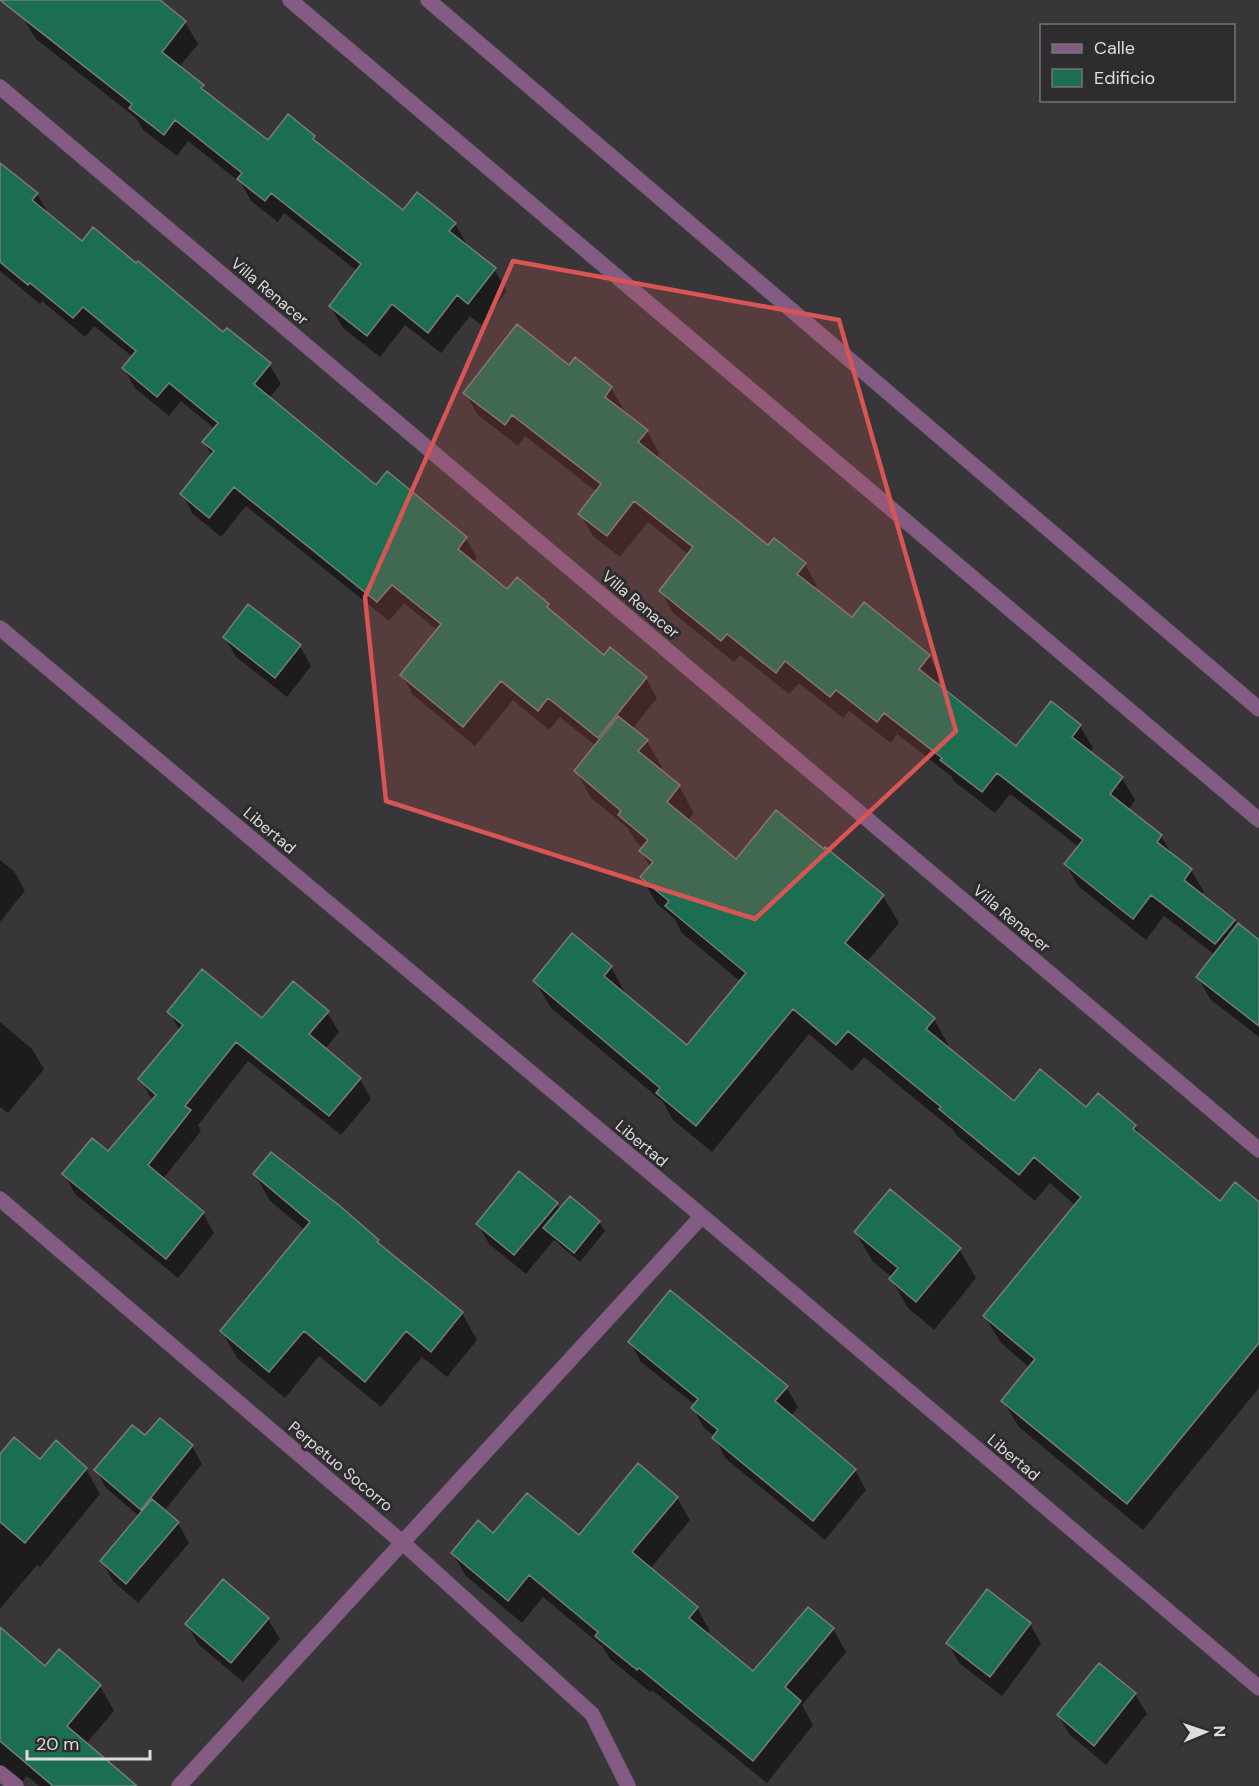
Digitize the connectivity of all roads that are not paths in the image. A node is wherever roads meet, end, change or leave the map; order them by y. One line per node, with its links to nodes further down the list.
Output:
1 (290, 0): 6 (street)
2 (428, 0): 5 (street)
3 (0, 87): 7 (street, Villa Renacer)
4 (0, 628): 9 (street, Libertad)
5 (1259, 709)
6 (1259, 820)
7 (1259, 1150)
8 (0, 1199): 10 (street, Perpetuo Socorro)
9 (702, 1216): 10 (street); 11 (street, Libertad)
10 (403, 1543): 14 (street); 15 (street, Perpetuo Socorro)
11 (1259, 1688)
12 (0, 1773): 13 (street)
13 (16, 1786)
14 (179, 1786)
15 (628, 1786)

